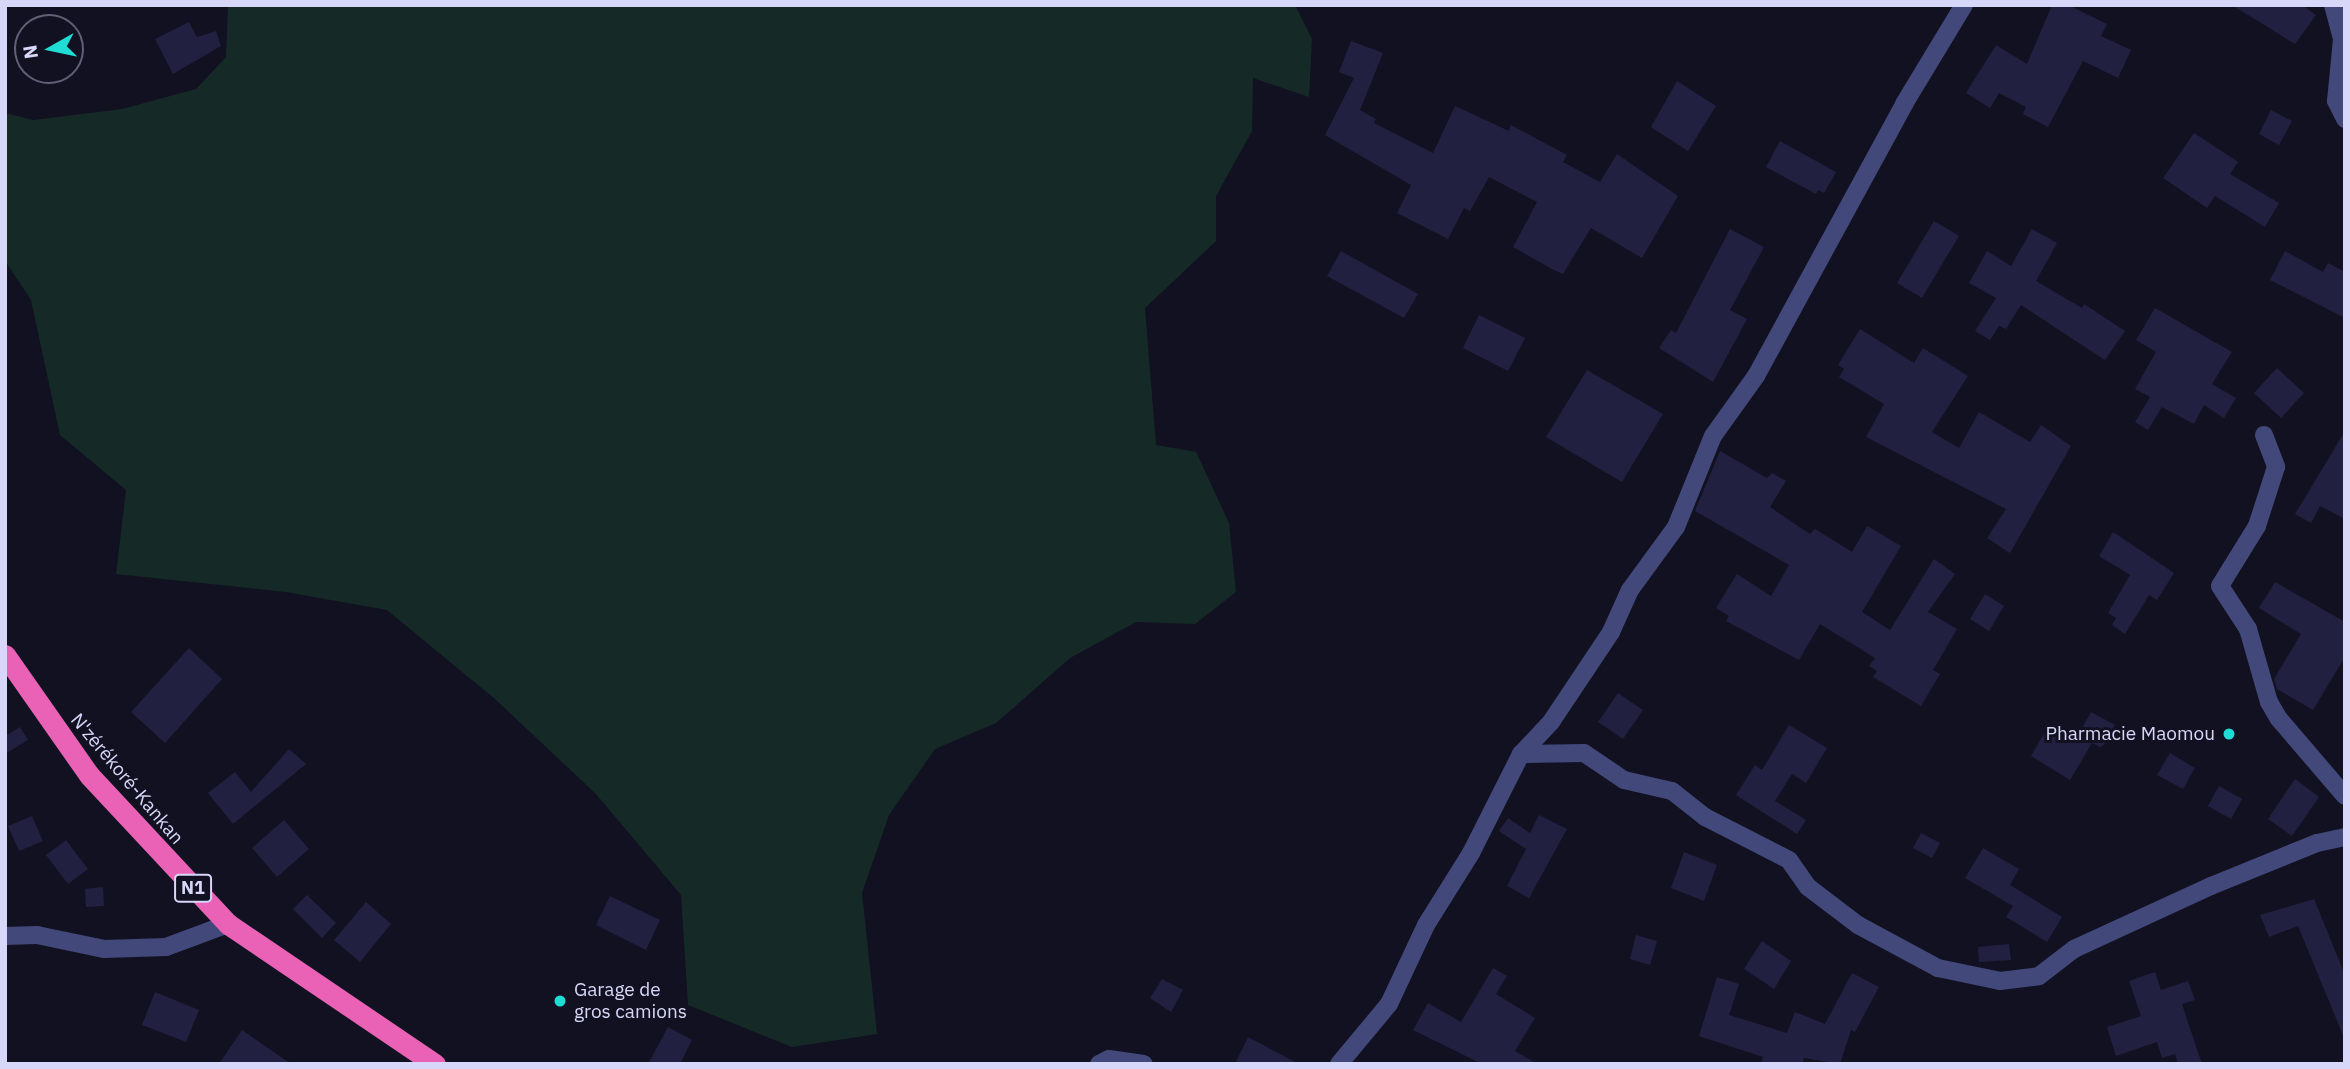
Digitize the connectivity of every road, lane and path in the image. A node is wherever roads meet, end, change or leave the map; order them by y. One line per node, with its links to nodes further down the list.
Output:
1 (1964, 5): 6 (street)
2 (2333, 5): 3 (street)
3 (2345, 119)
4 (2264, 435): 7 (street)
5 (5, 655): 9 (highway, N'zérékoré-Kankan / N1)
6 (1521, 754): 8 (street); 14 (street)
7 (2345, 796)
8 (2345, 837)
9 (228, 924): 10 (street); 11 (highway, N'zérékoré-Kankan / N1)
10 (5, 936)
11 (435, 1064)
12 (1099, 1064): 13 (street)
13 (1144, 1064)
14 (1339, 1064)

